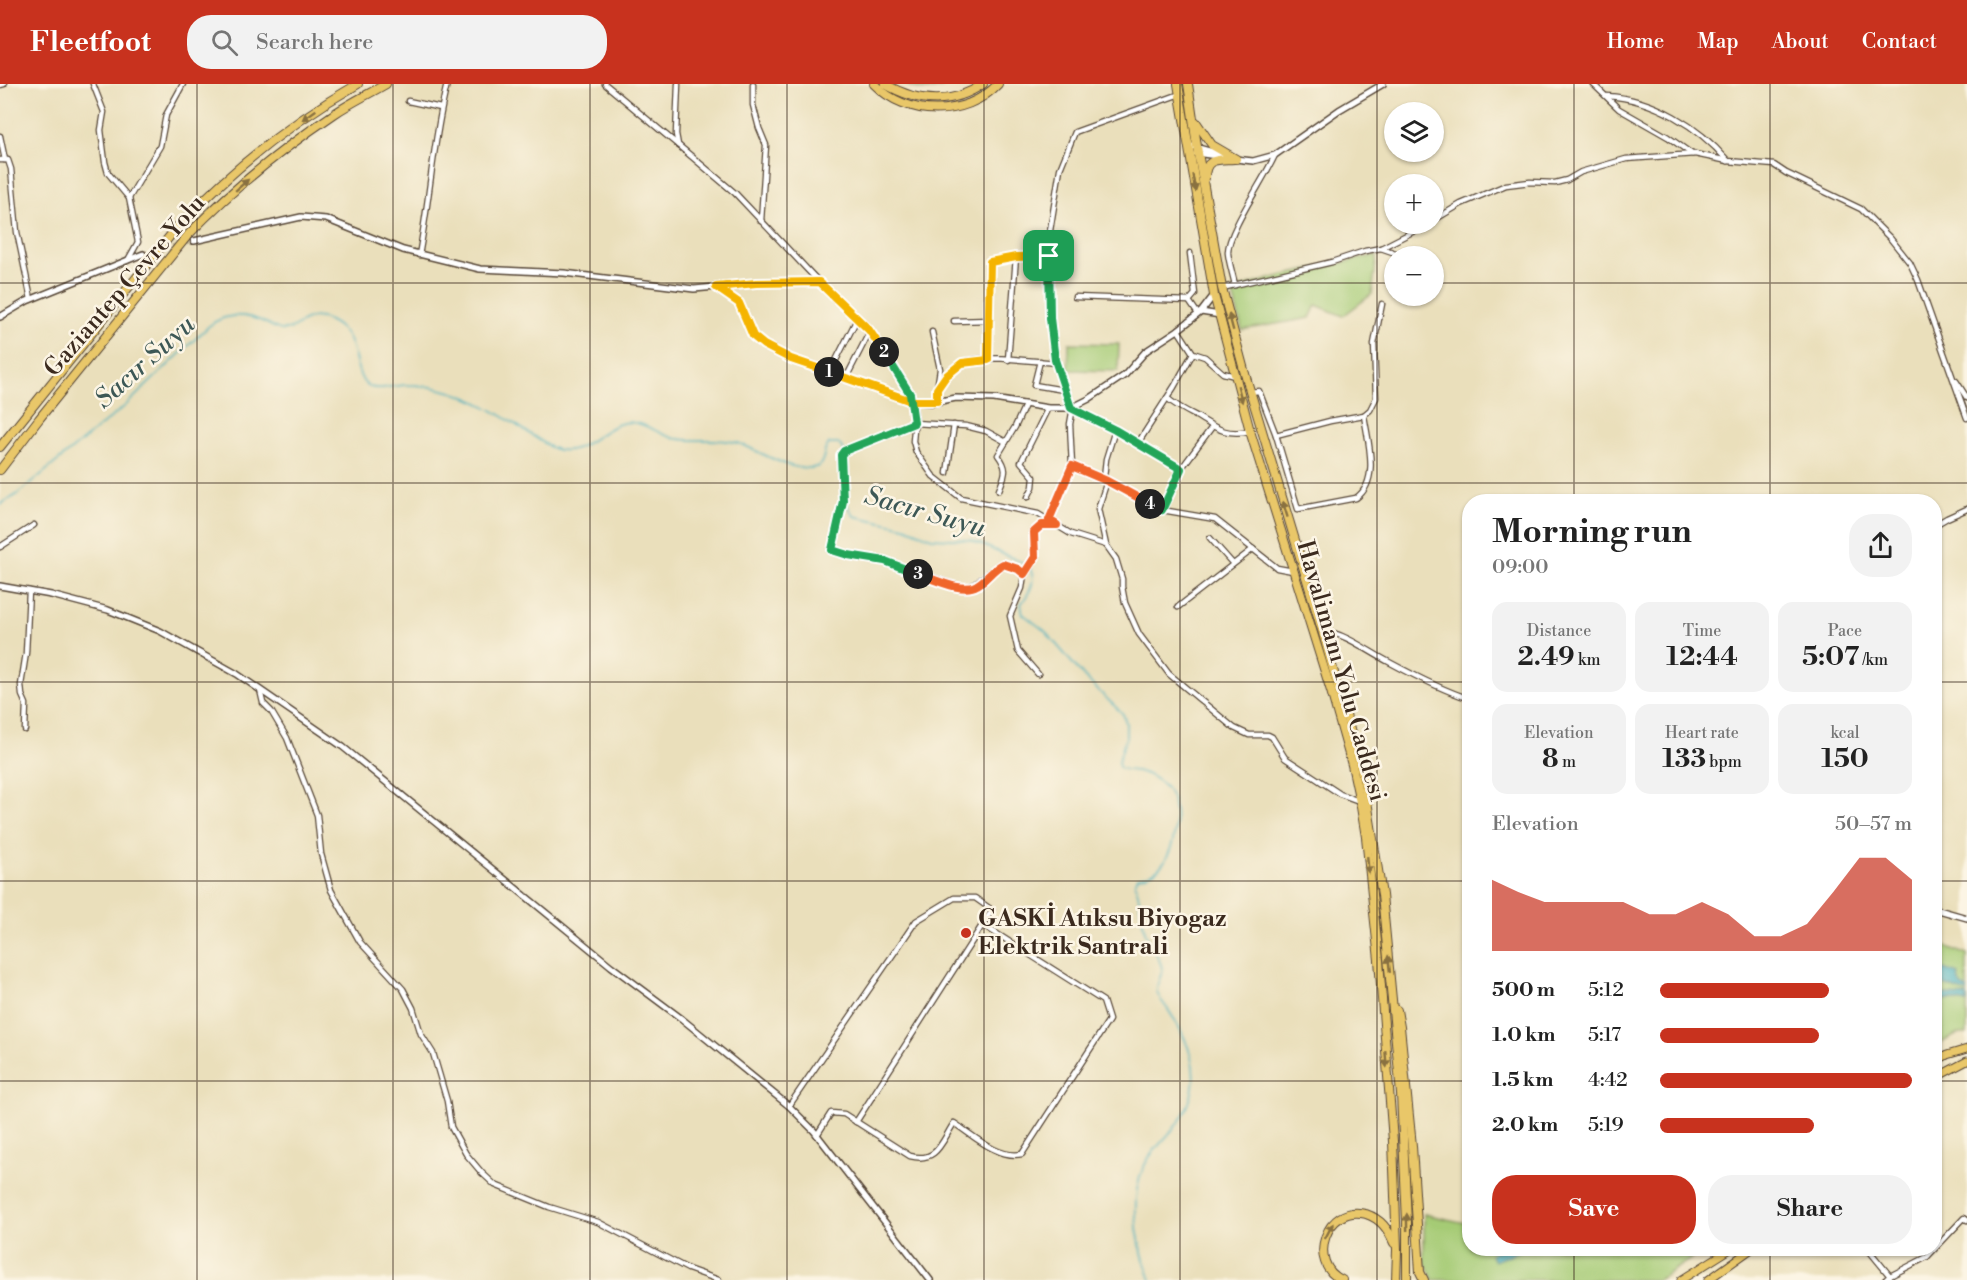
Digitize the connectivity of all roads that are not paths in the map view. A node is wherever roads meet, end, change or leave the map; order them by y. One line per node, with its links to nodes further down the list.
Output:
1 (93, 84): 31 (street)
2 (183, 84): 31 (street)
3 (358, 84): 91 (highway, Gaziantep Çevre Yolu, one-way to 91)
4 (386, 84): 94 (highway, Gaziantep Çevre Yolu, one-way to 4)
5 (447, 84): 20 (street)
6 (605, 84): 23 (street)
7 (678, 84): 23 (street)
8 (753, 84): 33 (street)
9 (874, 84): 12 (highway)
10 (885, 84): 11 (highway)
11 (983, 84)
12 (998, 84)
13 (1178, 84): 17 (highway, Havalimanı Yolu Caddesi)
14 (1188, 84): 21 (highway, Havalimanı Yolu Caddesi)
15 (1383, 84): 26 (street)
16 (1593, 84): 18 (street)
17 (1179, 94): 24 (highway, Havalimanı Yolu Caddesi); 41 (street)
18 (1607, 96): 25 (street); 29 (street)
19 (408, 101): 20 (street)
20 (441, 108): 40 (street)
21 (1192, 111): 24 (highway, Havalimanı Yolu Caddesi); 27 (highway)
22 (0, 136): 28 (street)
23 (678, 145): 33 (street)
24 (1193, 149): 27 (street); 30 (highway, Havalimanı Yolu Caddesi); 48 (highway, Havalimanı Yolu Caddesi, one-way to 48)
25 (1692, 154): 29 (street); 32 (street)
26 (1275, 155): 27 (street); 45 (street)
27 (1236, 159): 30 (highway)
28 (3, 160): 50 (street)
29 (1728, 161): 70 (street)
30 (1205, 194): 47 (highway, Havalimanı Yolu Caddesi)
31 (129, 198): 43 (street)
32 (1444, 214)
33 (761, 221): 44 (street)
34 (1408, 234): 36 (street)
35 (194, 242): 40 (street)
36 (1381, 248): 37 (street); 45 (street)
37 (1384, 249)
38 (1191, 253): 51 (street)
39 (143, 254): 43 (street)
40 (419, 255): 46 (street)
41 (1049, 256): 42 (street); 66 (street)
42 (1016, 257): 57 (street); 64 (street)
43 (128, 261): 50 (street)
44 (819, 282): 46 (street); 56 (street)
45 (1235, 285): 47 (street)
46 (716, 287): 67 (street)
47 (1222, 288): 73 (highway, Havalimanı Yolu Caddesi, one-way to 47)
48 (1214, 296): 53 (street); 54 (highway, Havalimanı Yolu Caddesi)
49 (1075, 297): 51 (street)
50 (32, 299): 55 (street)
51 (1189, 301): 53 (street)
52 (1382, 304): 81 (street)
53 (1199, 313): 54 (street); 59 (street)
54 (1220, 315): 68 (highway, Havalimanı Yolu Caddesi)
55 (0, 317)
56 (857, 319): 60 (street); 67 (street)
57 (990, 320): 58 (street); 63 (street)
58 (954, 321)
59 (1178, 330): 62 (street); 80 (street)
60 (870, 331): 69 (street); 76 (street)
61 (932, 332): 71 (street)
62 (1193, 352): 68 (street); 74 (street)
63 (988, 360): 64 (street); 71 (street)
64 (1008, 360): 65 (street)
65 (1040, 362): 66 (street); 72 (street)
66 (1056, 363): 72 (street)
67 (830, 372): 69 (street)
68 (1235, 376): 87 (highway, Havalimanı Yolu Caddesi, one-way to 87)
69 (846, 378): 76 (street)
70 (1954, 378): 75 (street); 82 (street)
71 (937, 389): 77 (street)
72 (1064, 390): 80 (street)
73 (1250, 392): 88 (street); 115 (highway, Havalimanı Yolu Caddesi, one-way to 73)
74 (1167, 398): 85 (street); 90 (street)
75 (1967, 398)
76 (911, 401): 77 (street); 83 (street)
77 (937, 401): 78 (street)
78 (1025, 405): 79 (street); 89 (street)
79 (1047, 408): 80 (street); 98 (street)
80 (1071, 408): 86 (street); 92 (street)
81 (1364, 415): 88 (street); 88 (street)
82 (1967, 418)
83 (914, 423): 84 (street); 101 (street); 111 (street)
84 (954, 425): 89 (street); 95 (street)
85 (1212, 427): 87 (street); 93 (street)
86 (1115, 430): 90 (street); 96 (street)
87 (1250, 431): 110 (highway, Havalimanı Yolu Caddesi)
88 (1276, 435)
89 (1006, 442): 97 (street)
90 (1138, 443): 93 (street)
91 (0, 447)
92 (1072, 466): 96 (street); 101 (street)
93 (1181, 469): 100 (street)
94 (0, 470)
95 (947, 473)
96 (1107, 481): 100 (street); 106 (street)
97 (999, 490)
98 (1028, 497)
99 (1967, 509): 102 (street)
100 (1162, 510): 108 (street)
101 (1049, 520): 104 (street)
102 (1942, 521)
103 (34, 525): 107 (street)
104 (1057, 525): 106 (street); 111 (street)
105 (1210, 538): 109 (street)
106 (1106, 545): 120 (street)
107 (0, 547)
108 (1253, 549): 109 (street); 110 (street)
109 (1233, 564): 114 (street)
110 (1293, 571): 120 (highway, Havalimanı Yolu Caddesi)
111 (1025, 573): 116 (street)
112 (0, 586): 113 (street)
113 (29, 591): 117 (street); 119 (street)
114 (1178, 607)
115 (1322, 630): 118 (street); 124 (highway, Havalimanı Yolu Caddesi, one-way to 115)
116 (1038, 674)
117 (260, 690): 129 (street); 140 (street)
118 (1462, 696)
119 (25, 730)
120 (1360, 802): 134 (highway, Havalimanı Yolu Caddesi, one-way to 134)
121 (1942, 911): 122 (street)
122 (1967, 918)
123 (983, 925): 129 (street); 130 (street); 130 (street)
124 (1391, 984): 144 (highway, Havalimanı Yolu Caddesi, one-way to 124); 145 (highway)
125 (1967, 1049): 126 (main road)
126 (1942, 1058)
127 (1967, 1061): 128 (main road)
128 (1942, 1074)
129 (789, 1106): 131 (street)
130 (856, 1122): 131 (street)
131 (817, 1135): 141 (street)
132 (1966, 1217): 133 (street)
133 (1942, 1242)
134 (1397, 1250): 142 (highway, one-way to 134); 143 (highway, Havalimanı Yolu Caddesi)
135 (1719, 1256): 146 (main road)
136 (1742, 1256): 147 (main road)
137 (1874, 1256): 139 (street)
138 (1928, 1256): 139 (street)
139 (1890, 1276): 148 (street)
140 (719, 1280)
141 (930, 1280)
142 (1342, 1280)
143 (1396, 1280)
144 (1407, 1280)
145 (1424, 1280)
146 (1681, 1280)
147 (1708, 1280)
148 (1885, 1280)

